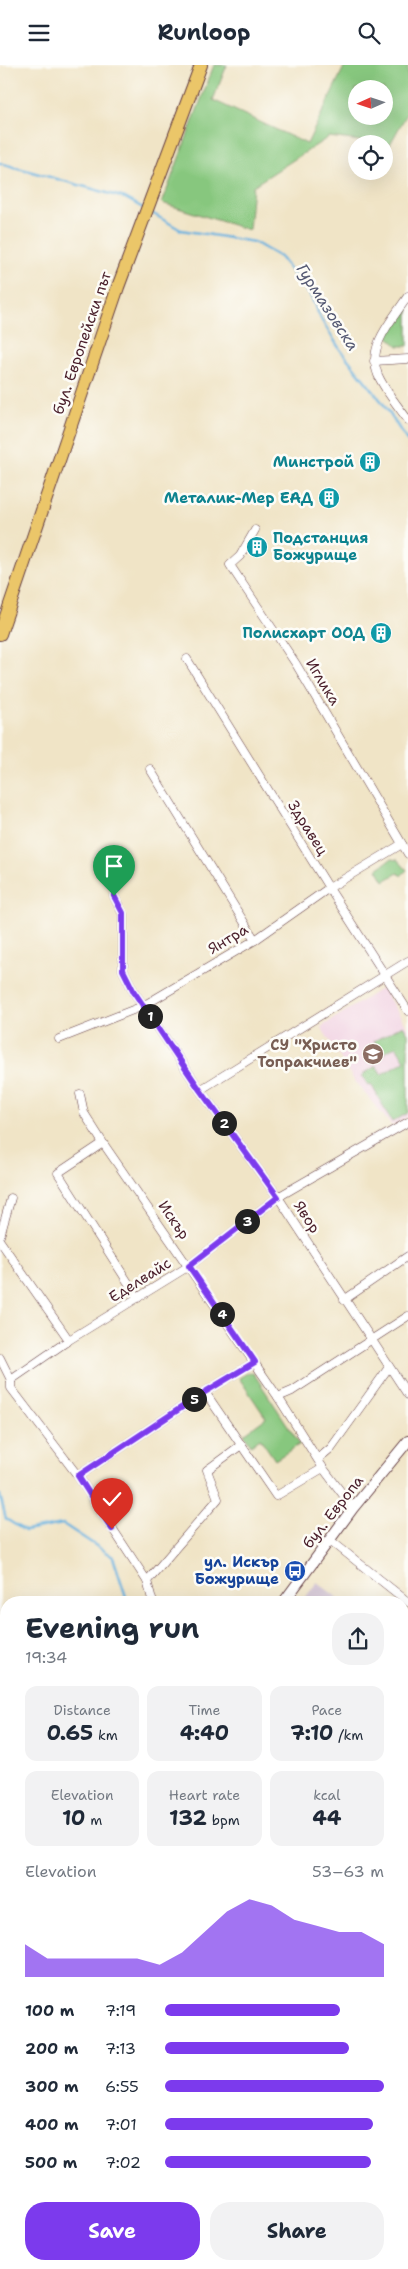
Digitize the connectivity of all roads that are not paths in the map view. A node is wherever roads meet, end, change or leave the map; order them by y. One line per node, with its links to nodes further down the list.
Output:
1 (201, 65): 7 (main road, бул. Европейски път)
2 (408, 296): 4 (street)
3 (408, 359): 4 (street)
4 (374, 361): 5 (street)
5 (408, 420)
6 (255, 530): 10 (street, Иглика)
7 (0, 634)
8 (187, 659): 12 (street, Здравец)
9 (150, 769): 14 (street)
10 (402, 844): 11 (street, Иглика); 12 (street, Янтра)
11 (408, 854)
12 (329, 888): 14 (street, Янтра); 16 (street, Здравец)
13 (114, 896): 17 (street, Явор)
14 (255, 940): 17 (street, Янтра)
15 (408, 961): 16 (street)
16 (386, 975): 18 (street, Здравец); 20 (street)
17 (143, 1006): 19 (street, Янтра); 20 (street, Явор)
18 (408, 1011)
19 (59, 1039)
20 (200, 1090): 24 (street, Явор)
21 (80, 1094): 23 (street, Искър)
22 (408, 1121): 24 (street, Еделвайс)
23 (103, 1143): 29 (street, Искър); 30 (street)
24 (278, 1197): 29 (street, Еделвайс); 31 (street, Явор)
25 (11, 1198): 26 (street)
26 (0, 1236)
27 (0, 1241): 33 (street)
28 (408, 1255): 31 (street)
29 (189, 1266): 30 (street, Еделвайс); 36 (street, Искър)
30 (138, 1298): 33 (street, Еделвайс)
31 (344, 1300): 34 (street, Явор)
32 (408, 1316): 34 (street)
33 (69, 1340): 38 (street, Еделвайс)
34 (373, 1341): 37 (street, Явор); 41 (street)
35 (0, 1358): 38 (street)
36 (255, 1362): 39 (street); 41 (street, Искър)
37 (389, 1367): 40 (street, Явор); 44 (street)
38 (11, 1379): 46 (street)
39 (205, 1392): 43 (street); 46 (street)
40 (408, 1395)
41 (278, 1397): 44 (street, Искър)
42 (408, 1441): 47 (street, бул. Европа)
43 (241, 1445): 45 (street); 49 (street)
44 (318, 1459): 45 (street, Искър)
45 (322, 1468): 47 (street, Искър)
46 (78, 1476): 49 (street)
47 (353, 1508): 48 (street, бул. Европа)
48 (330, 1540): 51 (street, бул. Европа); 52 (street)
49 (146, 1581): 50 (street)
50 (151, 1596)
51 (288, 1596)
52 (400, 1596)

